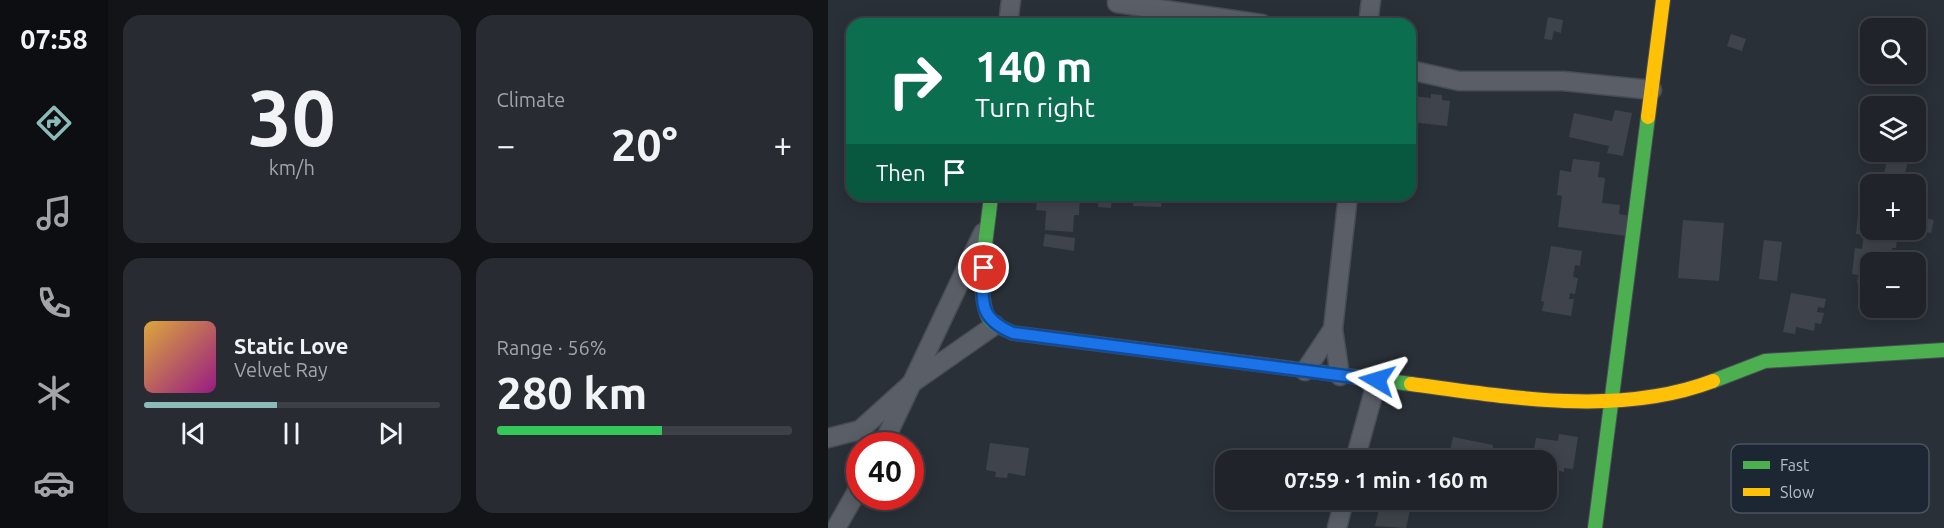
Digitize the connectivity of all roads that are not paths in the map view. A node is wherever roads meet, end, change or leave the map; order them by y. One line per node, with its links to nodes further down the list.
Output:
1 (1011, 0): 5 (street)
2 (1371, 0): 7 (street)
3 (1663, 0): 9 (street)
4 (1117, 3): 6 (street)
5 (1009, 18)
6 (1221, 18)
7 (1369, 18)
8 (1416, 71): 9 (street)
9 (1652, 90): 20 (street)
10 (990, 201): 12 (street)
11 (1347, 201): 14 (street)
12 (988, 225): 13 (street); 19 (street)
13 (995, 325): 16 (street); 19 (street)
14 (1333, 329): 16 (street); 17 (street)
15 (1944, 350): 20 (street)
16 (1305, 371): 17 (street)
17 (1340, 376): 18 (street)
18 (1377, 380): 20 (street); 23 (street)
19 (912, 383): 21 (street); 22 (street)
20 (1612, 398): 28 (street)
21 (889, 432)
22 (828, 438)
23 (1358, 450)
24 (846, 510): 26 (street)
25 (1342, 510): 27 (street)
26 (836, 528)
27 (1337, 528)
28 (1595, 528)

